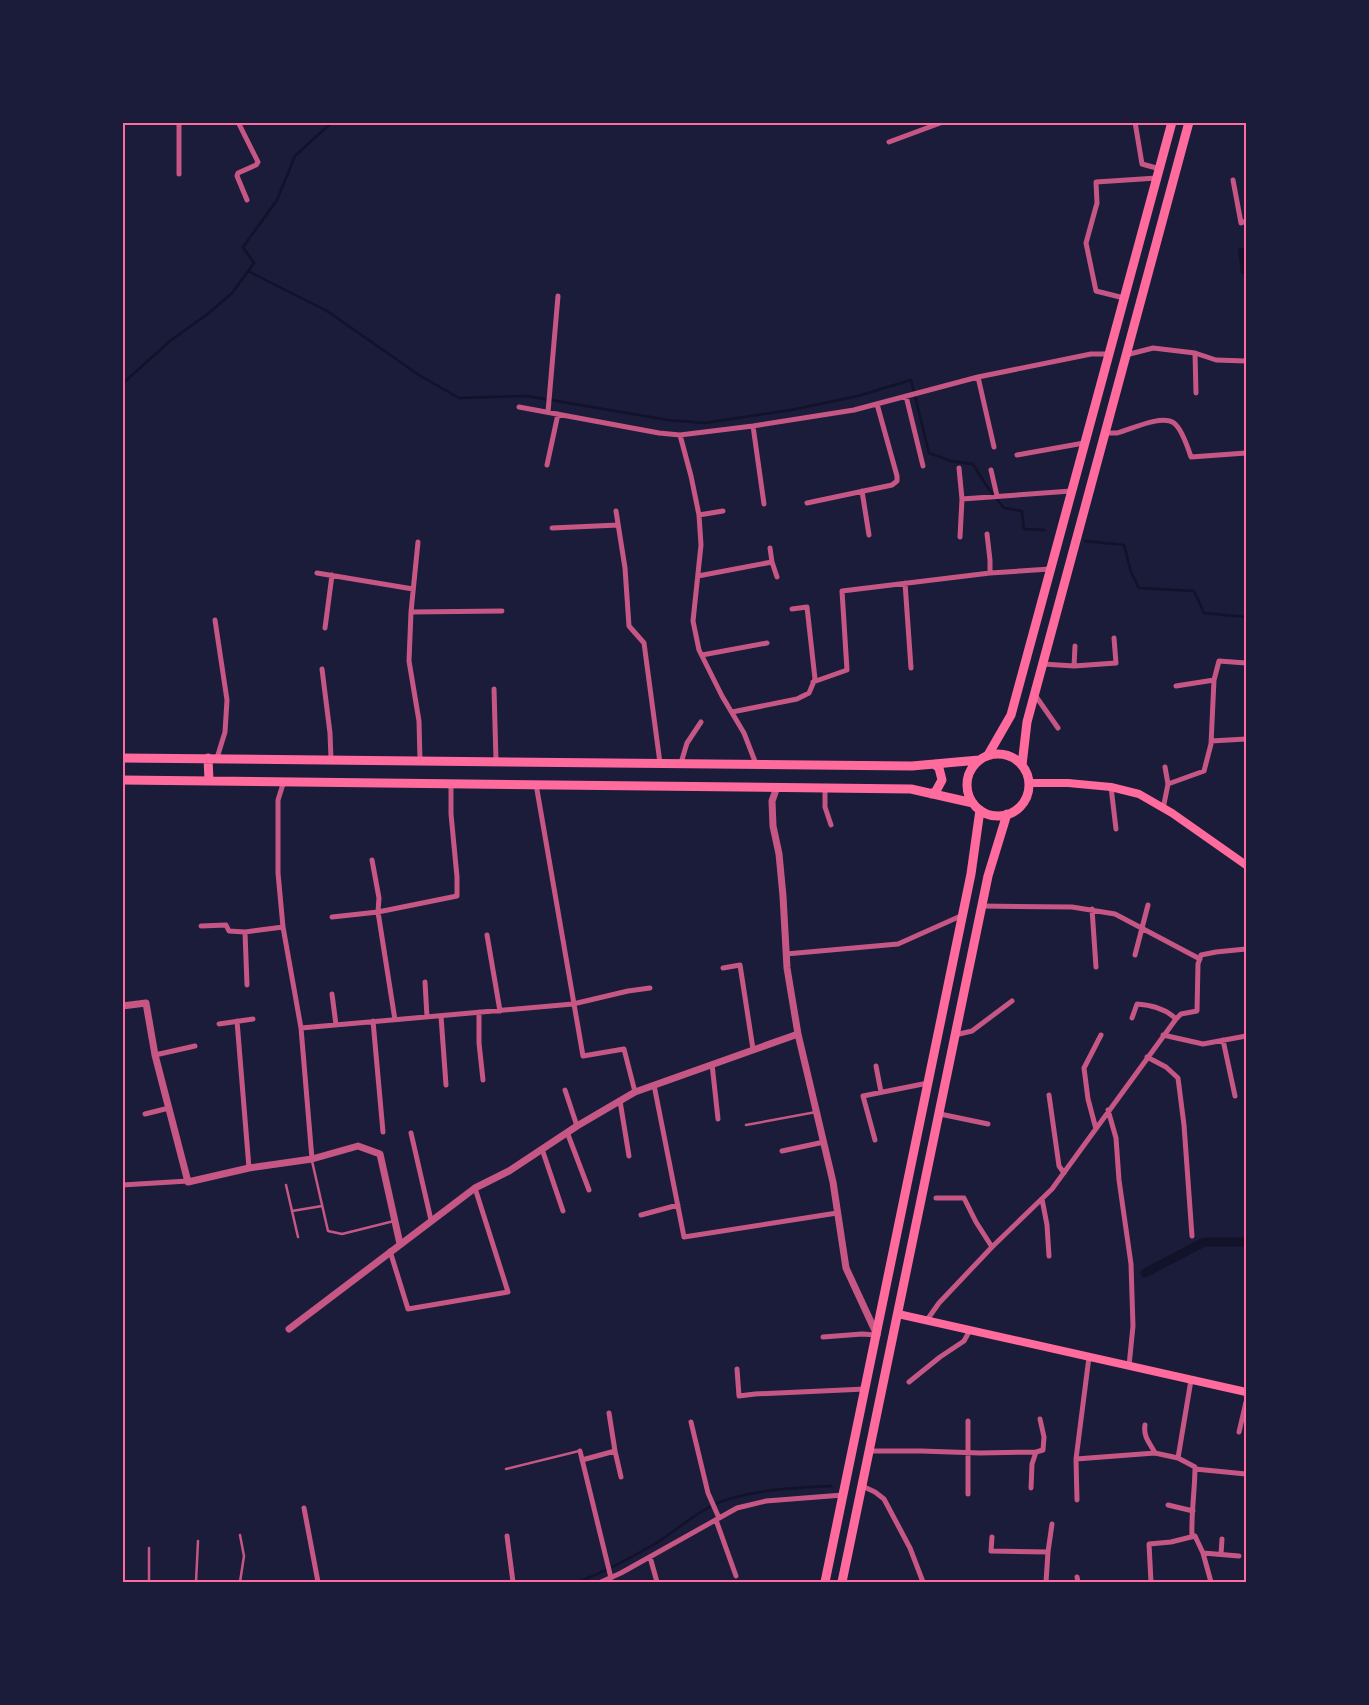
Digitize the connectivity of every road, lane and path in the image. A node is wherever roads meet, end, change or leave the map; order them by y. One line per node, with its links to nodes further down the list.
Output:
1 (179, 122): 8 (street)
2 (238, 122): 11 (street)
3 (943, 122): 7 (street)
4 (1135, 122): 9 (street)
5 (1172, 122): 9 (main road)
6 (1189, 122): 14 (main road)
7 (889, 142)
8 (180, 174)
9 (1158, 174): 13 (main road); 16 (street)
10 (1233, 180): 12 (street)
11 (247, 200)
12 (1246, 221)
13 (1128, 285): 14 (main road); 16 (main road)
14 (1144, 290): 19 (main road)
15 (558, 296): 26 (street)
16 (1124, 298): 18 (main road)
17 (1195, 353): 19 (street); 20 (street); 22 (street)
18 (1109, 354): 21 (street); 31 (main road)
19 (1126, 355): 29 (main road)
20 (1246, 361)
21 (978, 377): 23 (street); 32 (street)
22 (1196, 393)
23 (906, 396): 24 (street); 36 (street)
24 (877, 404): 28 (street); 39 (street)
25 (519, 407): 26 (street)
26 (548, 412): 27 (street)
27 (558, 414): 30 (street); 35 (street)
28 (753, 426): 30 (street); 44 (street)
29 (1105, 433): 33 (street); 74 (main road)
30 (680, 435): 47 (street)
31 (1084, 443): 34 (street); 40 (main road)
32 (994, 447)
33 (1246, 453)
34 (1017, 455)
35 (548, 465)
36 (924, 466)
37 (959, 468): 42 (street)
38 (991, 470): 41 (street)
39 (862, 491): 43 (street); 51 (street)
40 (1072, 491): 41 (street); 56 (main road)
41 (996, 496): 42 (street)
42 (962, 499): 52 (street)
43 (807, 503)
44 (764, 504)
45 (616, 510): 48 (street)
46 (724, 511): 47 (street)
47 (699, 515): 60 (street)
48 (618, 525): 49 (street); 95 (street)
49 (552, 528)
50 (987, 534): 58 (street)
51 (869, 535)
52 (960, 537)
53 (418, 542): 63 (street)
54 (770, 548): 55 (street)
55 (772, 562): 60 (street); 61 (street)
56 (1050, 569): 58 (street); 88 (main road)
57 (317, 573): 59 (street)
58 (990, 573): 62 (street)
59 (332, 575): 63 (street); 68 (street)
60 (698, 576): 72 (street)
61 (777, 577)
62 (905, 584): 76 (street); 79 (street)
63 (413, 589): 66 (street)
64 (792, 610): 79 (street)
65 (502, 611): 66 (street)
66 (411, 612): 92 (street)
67 (215, 620): 90 (street)
68 (325, 628)
69 (1114, 638): 75 (street)
70 (767, 643): 72 (street)
71 (1075, 646): 75 (street)
72 (702, 655): 83 (street)
73 (1246, 663): 78 (street)
74 (1043, 664): 75 (street); 82 (main road)
75 (1074, 666)
76 (911, 668)
77 (322, 669): 91 (street)
78 (1214, 680): 80 (street); 87 (street)
79 (814, 682): 83 (street)
80 (1176, 686)
81 (494, 689): 94 (street)
82 (1034, 695): 85 (street); 99 (main road)
83 (732, 712): 97 (street)
84 (701, 722): 96 (street)
85 (1058, 728)
86 (1246, 739): 87 (street)
87 (1211, 741): 107 (street)
88 (988, 755): 93 (main road); 99 (main road)
89 (122, 758): 90 (main road)
90 (213, 758): 91 (main road); 102 (main road)
91 (330, 759): 92 (main road)
92 (420, 760): 94 (main road)
93 (979, 760): 98 (main road); 112 (main road)
94 (496, 761): 95 (main road)
95 (660, 763): 96 (main road)
96 (681, 763): 97 (main road)
97 (756, 764): 98 (main road)
98 (934, 764): 111 (main road)
99 (1022, 765): 106 (main road)
100 (1165, 767): 107 (street)
101 (122, 780): 102 (main road)
102 (209, 780): 103 (main road)
103 (284, 781): 104 (main road); 126 (street)
104 (451, 783): 105 (main road); 122 (street)
105 (536, 784): 109 (main road); 141 (street)
106 (1029, 784): 108 (main road); 114 (main road)
107 (1168, 784): 113 (street)
108 (1111, 786): 113 (main road); 116 (street)
109 (777, 787): 110 (main road); 131 (street)
110 (825, 788): 111 (main road); 115 (street)
111 (931, 794): 112 (main road)
112 (976, 807): 114 (main road); 123 (main road)
113 (1163, 809): 118 (main road)
114 (1007, 814): 119 (main road)
115 (831, 825)
116 (1116, 829)
117 (372, 860): 122 (street)
118 (1246, 864)
119 (981, 906): 121 (street); 158 (main road)
120 (1148, 906): 127 (street)
121 (1092, 909): 127 (street); 134 (street)
122 (378, 912): 124 (street); 150 (street)
123 (963, 914): 131 (street); 169 (main road)
124 (332, 917)
125 (201, 926): 128 (street)
126 (284, 927): 128 (street); 155 (street)
127 (1142, 929): 132 (street); 133 (street)
128 (245, 932): 137 (street)
129 (487, 935): 143 (street)
130 (1246, 949): 133 (street)
131 (786, 954): 156 (street)
132 (1135, 955)
133 (1201, 957): 149 (street)
134 (1096, 967)
135 (723, 968): 163 (street)
136 (425, 982): 146 (street)
137 (247, 985)
138 (650, 988): 141 (street)
139 (332, 994): 154 (street)
140 (1012, 1001): 158 (street)
141 (573, 1004): 143 (street); 173 (street)
142 (122, 1006): 164 (street)
143 (500, 1011): 144 (street)
144 (479, 1012): 145 (street); 168 (street)
145 (442, 1016): 146 (street); 170 (street)
146 (427, 1017): 150 (street)
147 (1132, 1018): 149 (street)
148 (254, 1019): 151 (street)
149 (1176, 1019): 159 (street)
150 (395, 1020): 152 (street)
151 (237, 1021): 153 (street); 199 (street)
152 (373, 1021): 154 (street); 188 (street)
153 (219, 1024)
154 (336, 1025): 155 (street)
155 (301, 1028): 198 (street)
156 (798, 1034): 163 (street); 180 (street)
157 (1100, 1034): 187 (street)
158 (955, 1035): 182 (main road)
159 (1163, 1035): 161 (street); 165 (street)
160 (1246, 1036): 161 (street)
161 (1223, 1040): 176 (street)
162 (195, 1046): 164 (street)
163 (753, 1049): 166 (street)
164 (155, 1055): 178 (street)
165 (1147, 1057): 179 (street); 216 (street)
166 (712, 1064): 171 (street); 183 (street)
167 (876, 1066): 174 (street)
168 (483, 1080)
169 (928, 1083): 174 (street); 191 (main road)
170 (446, 1085)
171 (654, 1085): 173 (street); 208 (street)
172 (565, 1090): 186 (street)
173 (635, 1092): 177 (street)
174 (881, 1092): 193 (street)
175 (1049, 1095): 200 (street)
176 (1235, 1096)
177 (620, 1101): 186 (street); 197 (street)
178 (169, 1108): 181 (street); 201 (street)
179 (1108, 1110): 187 (street); 230 (street)
180 (817, 1111): 184 (lane); 194 (street)
181 (145, 1114)
182 (940, 1114): 185 (street); 192 (main road)
183 (718, 1119)
184 (746, 1124)
185 (988, 1124)
186 (576, 1126): 189 (street)
187 (1096, 1129): 200 (street)
188 (383, 1132)
189 (567, 1132): 195 (street); 205 (street)
190 (411, 1133): 214 (street)
191 (918, 1135): 192 (main road); 222 (main road)
192 (934, 1138): 223 (main road)
193 (875, 1140)
194 (824, 1142): 196 (street); 212 (street)
195 (542, 1149): 204 (street); 211 (street)
196 (782, 1151)
197 (629, 1156)
198 (312, 1159): 199 (street); 209 (lane); 215 (street)
199 (249, 1168): 201 (street)
200 (1064, 1173): 207 (street)
201 (188, 1181): 202 (street)
202 (122, 1185)
203 (286, 1185): 210 (lane)
204 (475, 1188): 214 (street); 220 (street)
205 (589, 1190)
206 (936, 1198): 219 (street)
207 (1042, 1199): 219 (street); 221 (street)
208 (678, 1205): 212 (street); 213 (street)
209 (322, 1206): 210 (lane); 215 (lane)
210 (292, 1211): 217 (lane)
211 (562, 1211)
212 (837, 1214): 227 (street)
213 (641, 1215)
214 (432, 1220): 218 (street)
215 (395, 1221): 218 (street)
216 (1192, 1236)
217 (298, 1237)
218 (400, 1244): 220 (street)
219 (992, 1247): 224 (street)
220 (390, 1251): 225 (street)
221 (1050, 1256)
222 (882, 1310): 223 (main road); 227 (main road)
223 (898, 1314): 224 (main road); 244 (main road)
224 (927, 1320): 226 (main road)
225 (289, 1329)
226 (970, 1330): 229 (main road); 233 (street)
227 (877, 1335): 228 (street); 234 (main road)
228 (822, 1337)
229 (1089, 1357): 230 (main road); 250 (street)
230 (1129, 1366): 232 (main road)
231 (736, 1369): 234 (street)
232 (1191, 1380): 235 (main road); 249 (street)
233 (909, 1382)
234 (866, 1388): 259 (main road)
235 (1246, 1392)
236 (1246, 1402): 242 (street)
237 (609, 1413): 245 (street)
238 (1040, 1419): 246 (street)
239 (968, 1421): 247 (street)
240 (692, 1422): 264 (street)
241 (1145, 1425): 248 (street)
242 (1239, 1432)
243 (580, 1451): 251 (street); 252 (lane)
244 (869, 1451): 247 (street); 256 (main road)
245 (615, 1452): 251 (street); 255 (street)
246 (1036, 1452): 247 (street); 257 (street)
247 (968, 1453): 258 (street)
248 (1155, 1453): 249 (street); 250 (street)
249 (1178, 1458): 253 (street)
250 (1076, 1459): 260 (street)
251 (582, 1460): 279 (street)
252 (506, 1469)
253 (1195, 1469): 254 (street); 263 (street)
254 (1246, 1474)
255 (621, 1477)
256 (862, 1486): 288 (main road); 289 (street)
257 (1031, 1488)
258 (968, 1494)
259 (843, 1495): 264 (street); 287 (main road)
260 (1077, 1500)
261 (1168, 1505): 263 (street)
262 (304, 1508): 283 (street)
263 (1192, 1511): 268 (street)
264 (718, 1519): 277 (street); 278 (street)
265 (1052, 1524): 273 (street)
266 (240, 1535): 282 (lane)
267 (507, 1536): 284 (street)
268 (1192, 1536): 274 (street); 291 (street)
269 (992, 1537): 273 (street)
270 (1222, 1539): 275 (street)
271 (198, 1541): 281 (lane)
272 (149, 1548): 280 (lane)
273 (1048, 1552): 290 (street)
274 (1203, 1553): 275 (street); 292 (street)
275 (1222, 1554): 276 (street)
276 (1239, 1556)
277 (650, 1557): 279 (street); 286 (street)
278 (736, 1576)
279 (611, 1578): 285 (street)
280 (149, 1582)
281 (196, 1582)
282 (240, 1582)
283 (318, 1582)
284 (513, 1582)
285 (601, 1582)
286 (657, 1582)
287 (825, 1582)
288 (842, 1582)
289 (923, 1582)
290 (1046, 1582)
291 (1151, 1582)
292 (1211, 1582)

